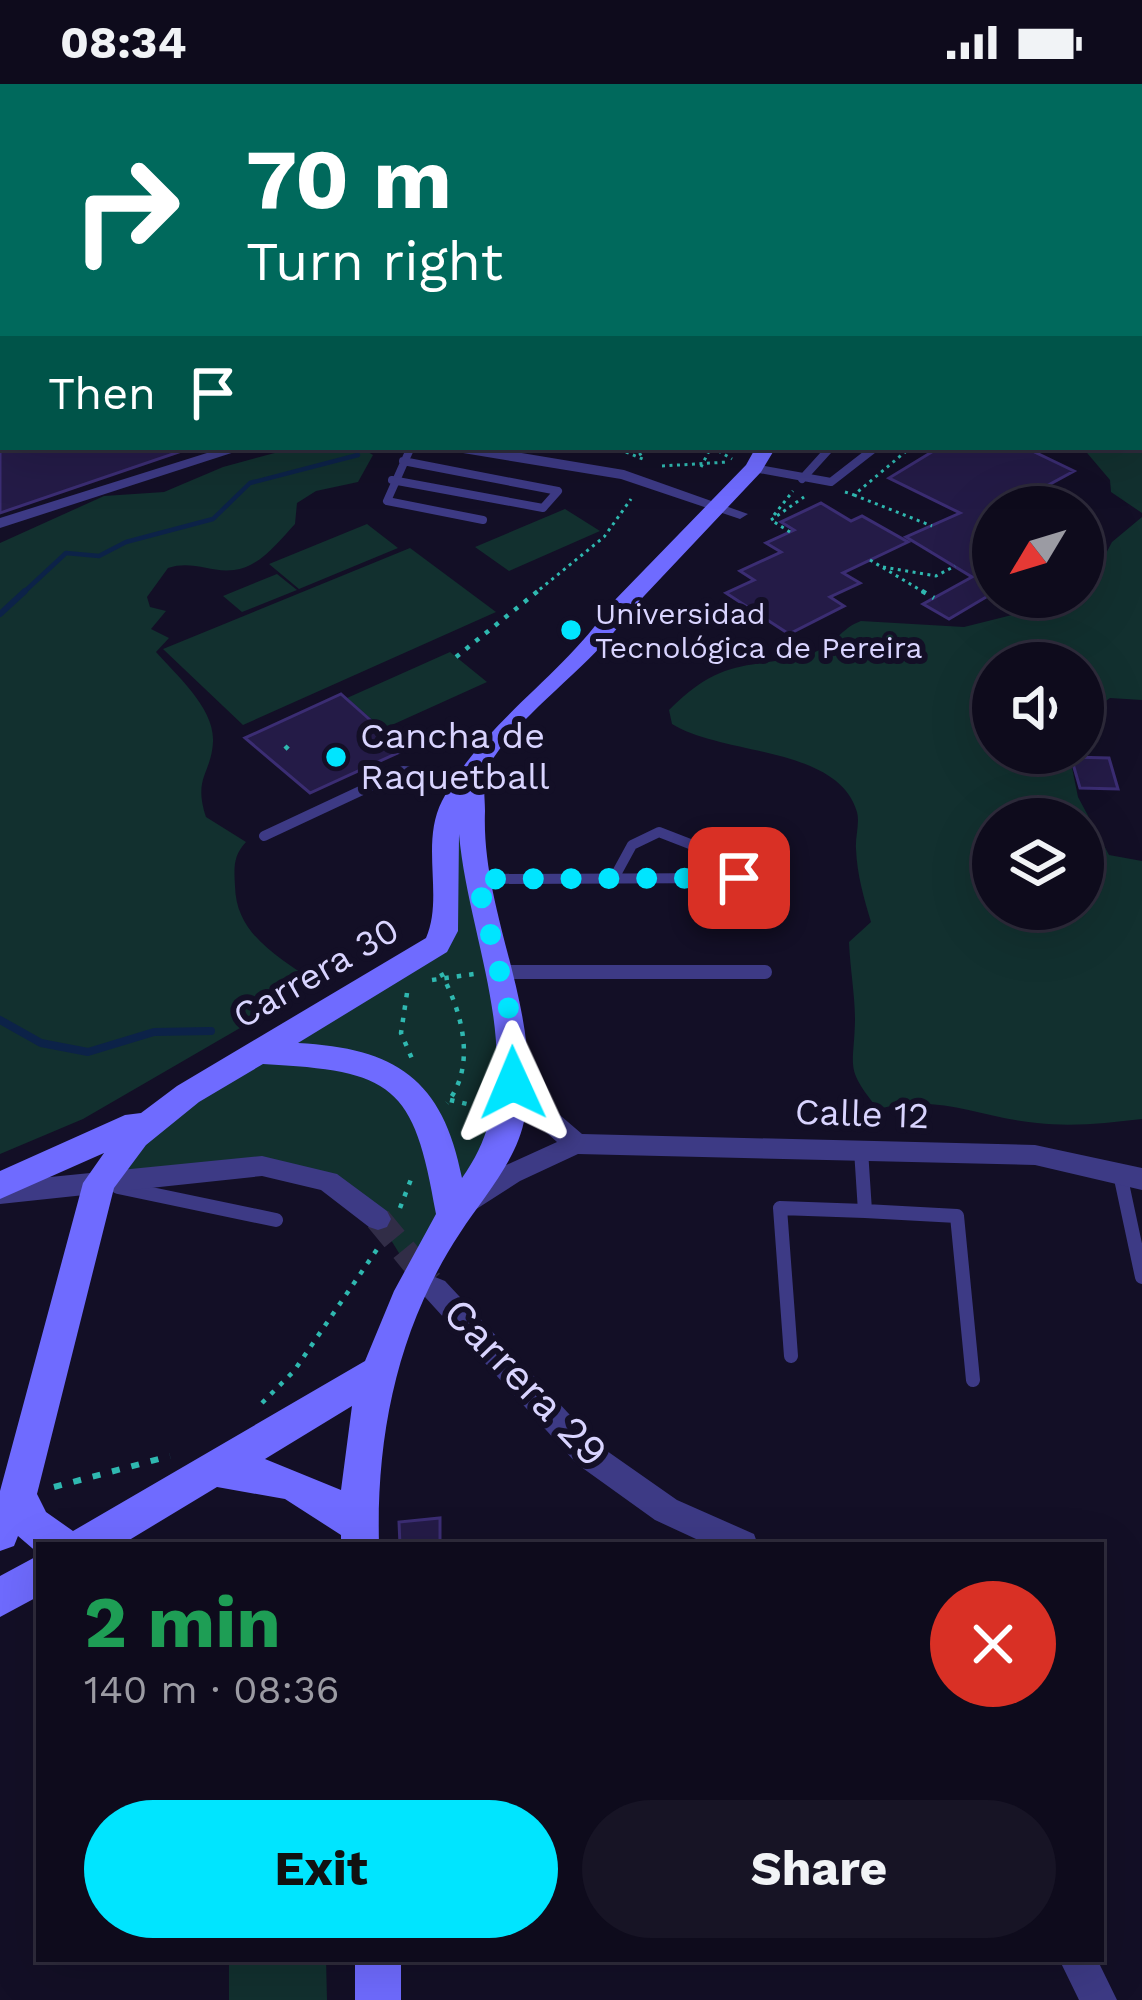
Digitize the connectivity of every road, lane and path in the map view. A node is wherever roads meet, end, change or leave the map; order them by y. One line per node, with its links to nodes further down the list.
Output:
1 (232, 450): 25 (street)
2 (409, 450): 12 (lane)
3 (475, 450): 21 (street)
4 (647, 450): 11 (path)
5 (710, 450): 15 (path)
6 (761, 450): 13 (street, Carrera 30)
7 (814, 450): 14 (lane)
8 (828, 450): 14 (lane)
9 (872, 450): 18 (lane)
10 (626, 452): 11 (path)
11 (639, 455): 15 (path)
12 (403, 461): 17 (lane); 17 (lane)
13 (741, 463): 15 (path); 16 (lane); 21 (path); 22 (street, Carrera 30)
14 (813, 464): 16 (lane)
15 (701, 467)
16 (802, 479): 18 (lane); 24 (path)
17 (392, 480): 23 (lane)
18 (825, 483): 24 (path)
19 (637, 490): 34 (path)
20 (854, 496): 26 (path)
21 (694, 501): 22 (street)
22 (729, 512): 37 (street, Carrera 30)
23 (483, 520)
24 (770, 520): 27 (path)
25 (0, 523)
26 (932, 526)
27 (790, 532)
28 (871, 560): 30 (path)
29 (955, 566): 31 (path)
30 (883, 567): 31 (path); 32 (path)
31 (936, 576): 32 (path)
32 (924, 592): 33 (path)
33 (934, 598)
34 (456, 657)
35 (285, 746): 36 (path)
36 (292, 753)
37 (474, 776): 38 (lane); 40 (street, Carrera 30); 41 (street, Carrera 30)
38 (264, 836)
39 (614, 878): 39 (lane); 40 (lane)
40 (477, 879): 42 (street, Carrera 30)
41 (435, 967): 42 (path); 44 (street, Carrera 30); 44 (path); 49 (path)
42 (499, 972): 43 (lane); 46 (street, Carrera 30)
43 (765, 972)
44 (397, 981): 45 (street, Carrera 30); 47 (path)
45 (259, 1052): 48 (street, Carrera 30); 49 (street)
46 (516, 1054): 50 (street, Carrera 30); 51 (street)
47 (426, 1076)
48 (188, 1094): 55 (street, Carrera 30); 56 (street)
49 (439, 1100): 50 (path); 58 (street)
50 (510, 1113): 58 (street, Carrera 30)
51 (576, 1144): 52 (street, Calle 12); 58 (street, Calle 12)
52 (861, 1150): 54 (street, Calle 12); 57 (lane)
53 (415, 1159): 59 (path)
54 (1131, 1176): 61 (lane)
55 (99, 1183): 56 (street); 59 (street); 60 (lane); 69 (street)
56 (0, 1190)
57 (865, 1210): 63 (lane); 65 (lane)
58 (452, 1217): 64 (street, Carrera 29)
59 (388, 1219): 66 (path)
60 (275, 1220)
61 (1142, 1277)
62 (435, 1288): 74 (street, Carrera 29)
63 (791, 1356)
64 (374, 1374): 68 (street); 71 (street, Carrera 29)
65 (973, 1380)
66 (255, 1410)
67 (172, 1456): 69 (path)
68 (208, 1469): 71 (street); 73 (street)
69 (18, 1493): 70 (street); 72 (street)
70 (0, 1533)
71 (360, 1536)
72 (68, 1542)
73 (79, 1542)
74 (735, 1542)
75 (36, 1576): 76 (street)
76 (0, 1598)
77 (378, 1962): 79 (street)
78 (1079, 1962): 80 (street)
79 (378, 2000)
80 (1099, 2000)

